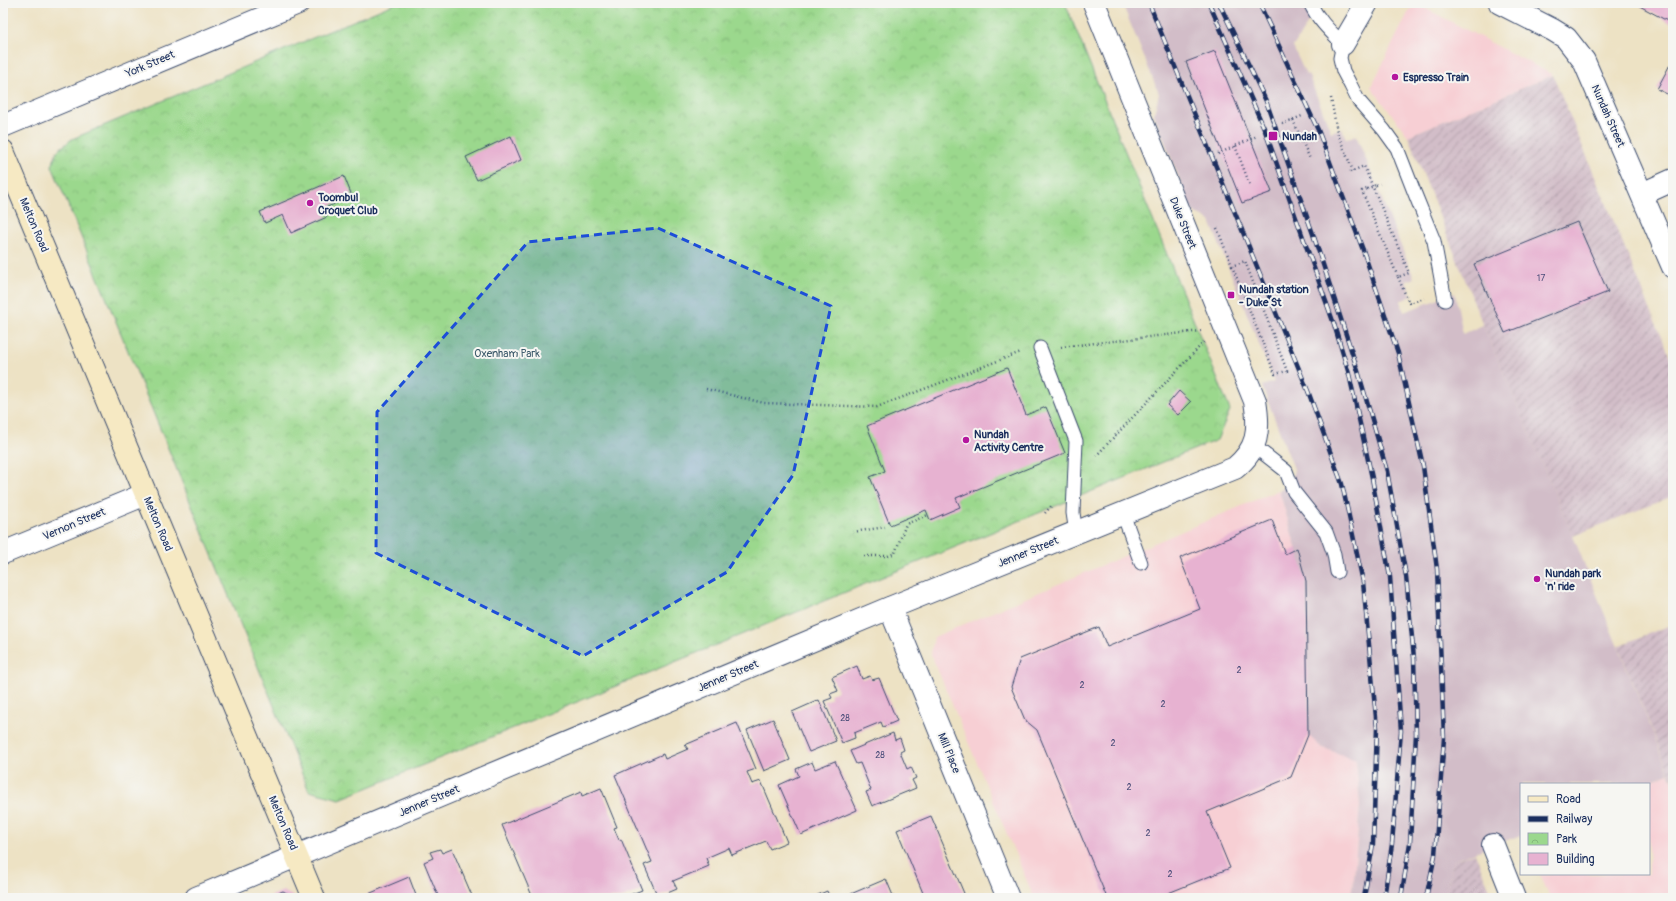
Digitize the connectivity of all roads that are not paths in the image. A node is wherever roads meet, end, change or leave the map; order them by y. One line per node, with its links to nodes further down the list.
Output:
1 (298, 3): 7 (street, York Street)
2 (1094, 3): 14 (street, Duke Street)
3 (1310, 3): 6 (lane)
4 (1367, 3): 6 (street)
5 (1500, 3): 10 (street, Nundah Street)
6 (1343, 44): 12 (lane)
7 (3, 126)
8 (3, 151): 15 (street, Melton Road)
9 (1673, 180): 10 (street)
10 (1642, 194): 11 (street, Nundah Street)
11 (1673, 267)
12 (1445, 300)
13 (1040, 348): 17 (lane)
14 (1254, 446): 16 (street, Jenner Street); 20 (lane)
15 (146, 494): 18 (street, Vernon Street); 23 (street, Melton Road)
16 (1123, 514): 17 (street, Jenner Street); 19 (lane)
17 (1076, 533): 21 (street, Jenner Street)
18 (3, 553)
19 (1141, 563)
20 (1337, 572)
21 (890, 608): 23 (street, Jenner Street); 26 (street, Mill Place)
22 (1493, 846): 27 (street)
23 (297, 856): 24 (street, Jenner Street); 25 (street, Melton Road)
24 (196, 898)
25 (314, 898)
26 (1008, 898)
27 (1514, 898)

